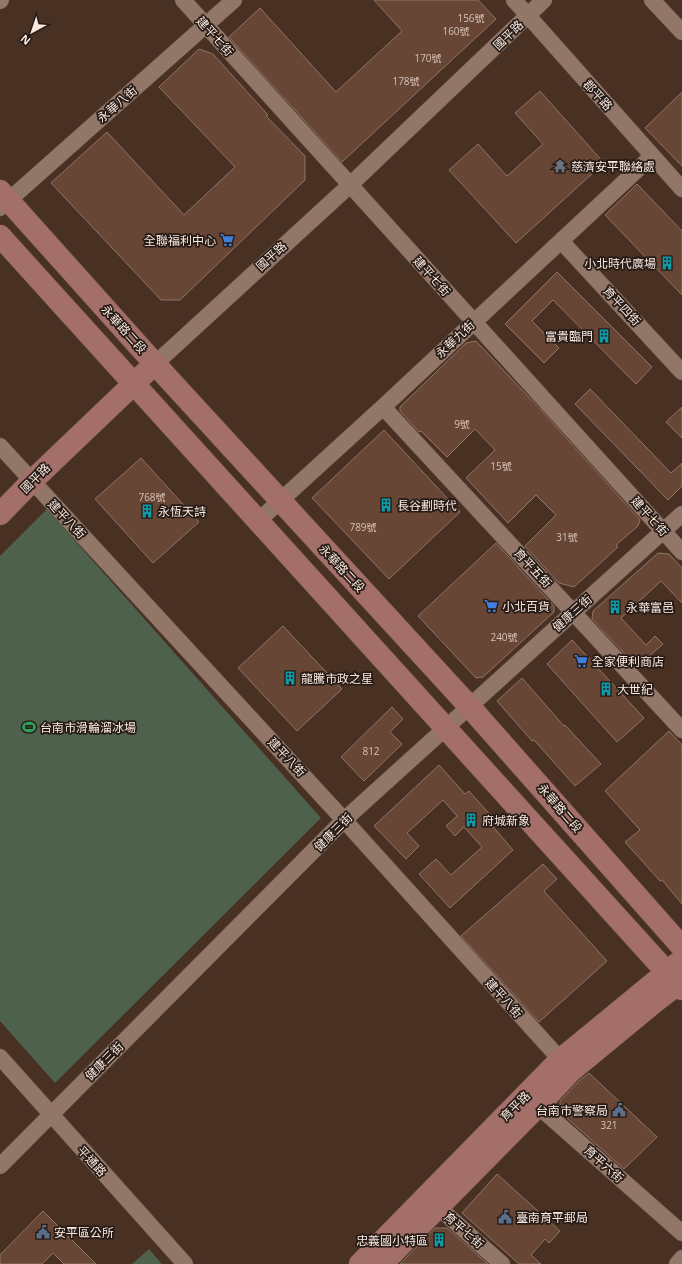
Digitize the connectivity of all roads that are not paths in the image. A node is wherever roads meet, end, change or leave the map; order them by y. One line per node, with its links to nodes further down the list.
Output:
1 (183, 0): 7 (street, 建平七街)
2 (234, 0): 7 (street, 永華八街)
3 (514, 0): 6 (street, 郡平路)
4 (544, 0): 6 (street, 國平路)
5 (652, 0): 8 (street)
6 (528, 16): 9 (street, 郡平路); 10 (street, 國平路)
7 (206, 25): 10 (street, 建平七街); 12 (street, 永華八街)
8 (682, 32)
9 (652, 156): 11 (street, 郡平路); 14 (street, 永華九街)
10 (350, 185): 15 (street, 建平七街); 16 (street, 國平路)
11 (682, 189)
12 (3, 200): 16 (street, 永華路二段)
13 (0, 236): 18 (street)
14 (561, 241): 15 (street, 永華九街); 17 (street, 育平四街)
15 (473, 322): 19 (street, 永華九街); 26 (street, 建平七街)
16 (155, 364): 18 (street, 國平路); 22 (street, 永華路二段)
17 (682, 372)
18 (134, 384): 21 (street, 國平路); 25 (street)
19 (383, 407): 22 (street, 永華九街); 28 (street, 育平五街)
20 (0, 446): 21 (street, 建平八街)
21 (32, 481): 23 (street, 國平路); 32 (street, 建平八街)
22 (281, 500): 25 (street, 永華九街); 29 (street, 永華路二段)
23 (0, 514)
24 (682, 514): 26 (street, 健康三街)
25 (258, 521): 30 (street)
26 (663, 532): 27 (street, 建平七街); 28 (street, 健康三街)
27 (682, 552)
28 (574, 612): 29 (street, 健康三街); 31 (street, 育平五街)
29 (469, 706): 30 (street, 健康三街); 33 (street, 永華路二段)
30 (446, 727): 32 (street, 健康三街); 34 (street)
31 (682, 730)
32 (344, 820): 36 (street, 建平八街); 38 (street, 健康三街)
33 (682, 947)
34 (678, 977): 36 (street, 育平路)
35 (0, 1057): 38 (street, 平通路)
36 (565, 1065): 37 (street, 育平路)
37 (532, 1100): 40 (street, 育平路); 41 (street, 育平六街)
38 (51, 1115): 39 (street, 健康三街); 43 (street, 平通路)
39 (0, 1166)
40 (432, 1202): 44 (street, 育平路); 45 (street, 育平路); 46 (street, 育平七街)
41 (682, 1233)
42 (682, 1258): 47 (street)
43 (185, 1264)
44 (360, 1264)
45 (382, 1264)
46 (502, 1264)
47 (677, 1264)

